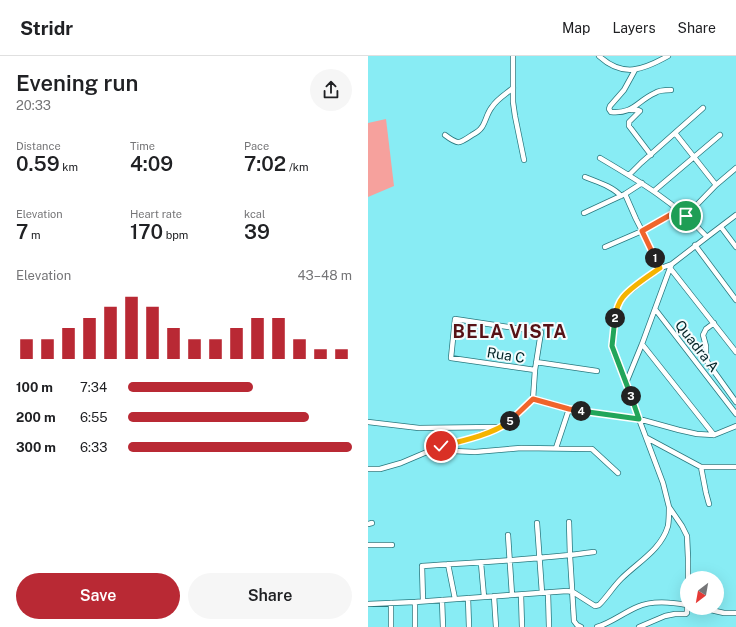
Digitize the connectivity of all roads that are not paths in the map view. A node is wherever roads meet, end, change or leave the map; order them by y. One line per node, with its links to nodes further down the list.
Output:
1 (513, 56): 5 (street)
2 (599, 56): 4 (street)
3 (668, 56): 4 (street)
4 (635, 70): 8 (street)
5 (513, 88): 10 (street); 15 (street)
6 (671, 90): 8 (street)
7 (703, 108): 9 (street)
8 (630, 110): 12 (street)
9 (675, 133): 12 (street); 13 (street)
10 (445, 135)
11 (720, 135): 13 (street)
12 (651, 154): 17 (street)
13 (694, 156): 20 (street); 21 (street)
14 (600, 158): 17 (street)
15 (524, 160)
16 (736, 168): 20 (street)
17 (629, 175): 19 (street)
18 (585, 177): 22 (street)
19 (642, 183): 21 (street); 22 (street)
20 (716, 185): 25 (street)
21 (654, 191): 23 (street)
22 (623, 195): 24 (street); 28 (street)
23 (679, 210): 25 (street); 28 (street)
24 (584, 213)
25 (686, 216): 29 (street)
26 (736, 216): 27 (street)
27 (720, 227): 29 (street); 32 (street)
28 (642, 231): 31 (street); 34 (street)
29 (706, 237): 30 (street)
30 (696, 245): 33 (street); 35 (street)
31 (605, 247)
32 (736, 247)
33 (671, 266): 34 (street); 36 (street); 37 (street)
34 (660, 268): 43 (street)
35 (736, 300)
36 (655, 309): 38 (street); 47 (street, Quadra A)
37 (714, 323): 39 (street); 45 (street)
38 (642, 344): 43 (street); 52 (street)
39 (736, 352)
40 (536, 362): 41 (street); 41 (street, Rua C); 42 (street, Rua C)
41 (535, 370): 44 (street)
42 (597, 371)
43 (626, 383): 48 (street)
44 (533, 399): 46 (street); 51 (street)
45 (736, 402)
46 (569, 409): 48 (street); 54 (street)
47 (736, 414)
48 (639, 419): 52 (street); 53 (street)
49 (368, 422): 51 (street)
50 (736, 426): 52 (street)
51 (501, 427): 55 (street)
52 (714, 435)
53 (646, 438): 56 (street); 61 (street)
54 (556, 448): 55 (street); 59 (street)
55 (431, 450): 58 (street)
56 (701, 467): 57 (street); 60 (street)
57 (736, 467)
58 (368, 469)
59 (618, 473)
60 (709, 504)
61 (669, 507): 73 (street); 74 (street)
62 (569, 522): 68 (street)
63 (537, 523): 69 (street)
64 (508, 535): 70 (street)
65 (392, 545): 66 (street)
66 (368, 546)
67 (594, 552): 68 (street)
68 (570, 556): 69 (street); 74 (street)
69 (540, 558): 70 (street); 75 (street)
70 (510, 560): 71 (street); 77 (street)
71 (481, 563): 72 (street); 78 (street)
72 (448, 564): 81 (street); 83 (street)
73 (688, 571)
74 (573, 592): 75 (street); 98 (street)
75 (545, 593): 76 (street); 97 (street)
76 (520, 594): 77 (street); 96 (street)
77 (512, 595): 79 (street)
78 (484, 596): 79 (street); 80 (street)
79 (494, 596): 95 (street)
80 (468, 598): 81 (street); 94 (street)
81 (455, 599): 82 (street)
82 (442, 600): 83 (street); 93 (street)
83 (423, 601): 84 (street)
84 (415, 602): 85 (street); 92 (street)
85 (390, 603): 86 (street); 91 (street)
86 (368, 604)
87 (680, 604): 99 (street)
88 (724, 613): 89 (street)
89 (736, 613)
90 (680, 614): 100 (street)
91 (391, 627)
92 (415, 627)
93 (443, 627)
94 (469, 627)
95 (496, 627)
96 (522, 627)
97 (549, 627)
98 (581, 627)
99 (597, 627)
100 (639, 627)

